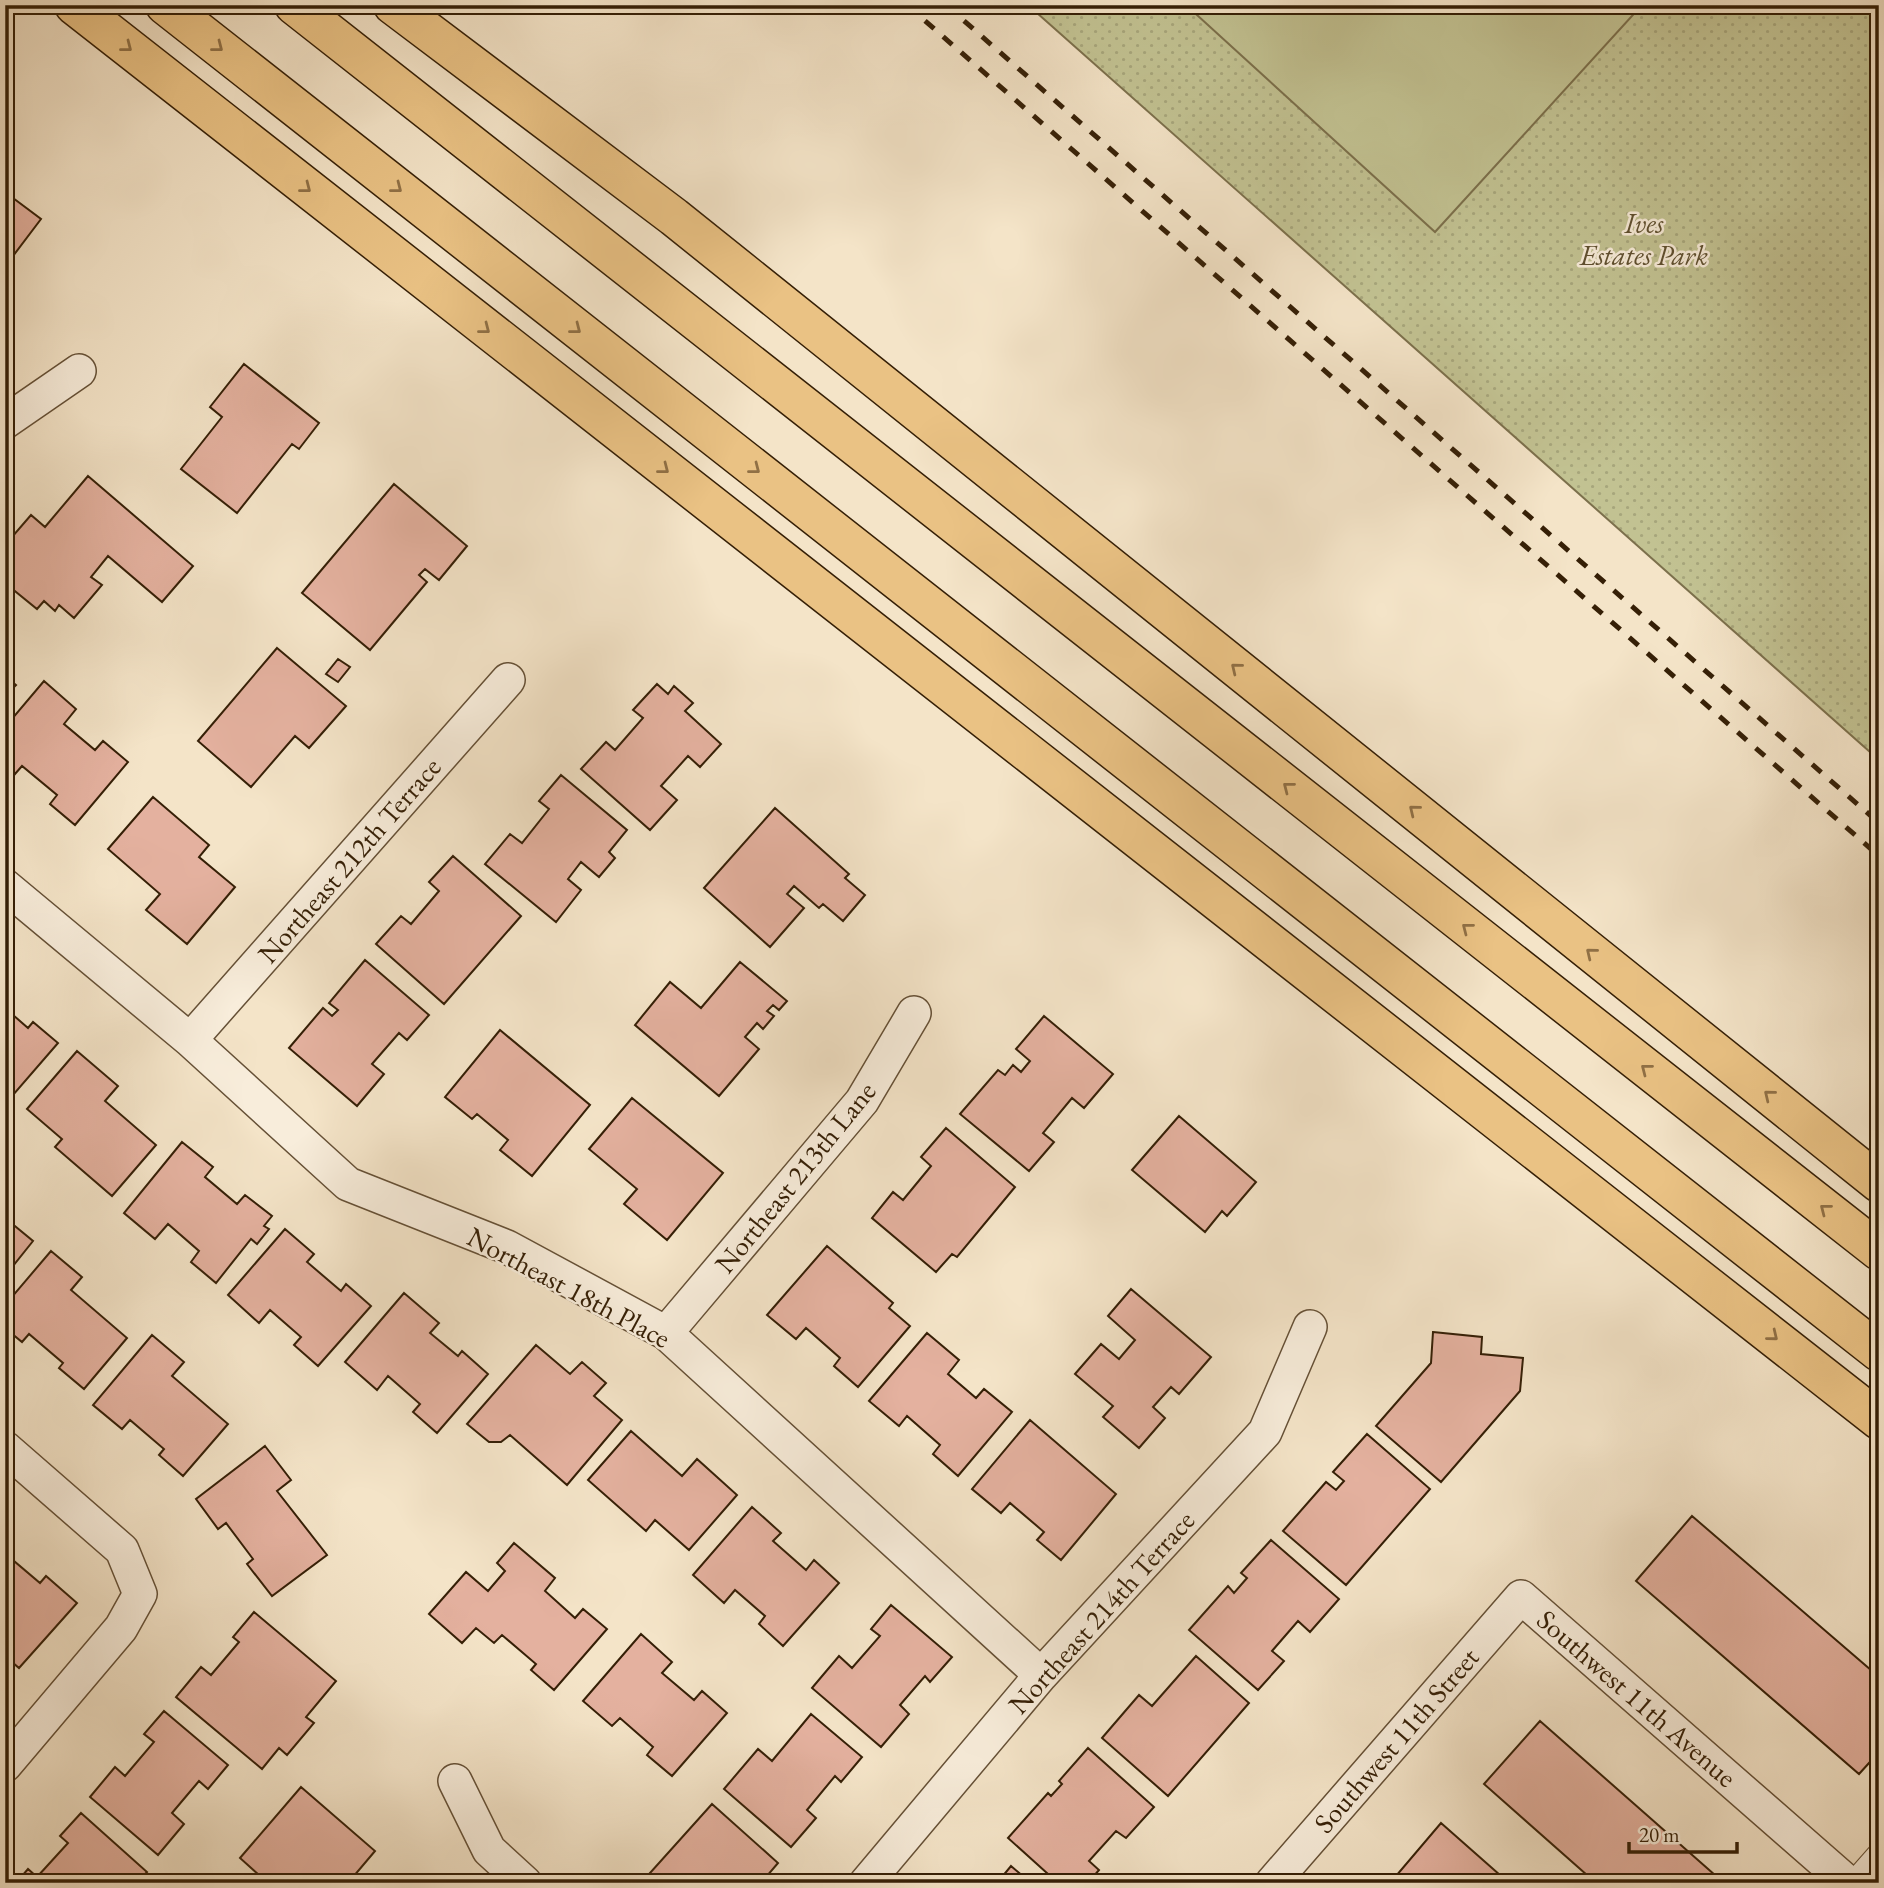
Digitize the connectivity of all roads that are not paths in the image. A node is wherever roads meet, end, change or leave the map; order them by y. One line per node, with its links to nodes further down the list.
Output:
1 (74, 5): 16 (highway, one-way to 16)
2 (164, 5): 15 (highway, one-way to 15)
3 (294, 5): 12 (highway, one-way to 3)
4 (393, 5): 11 (highway, one-way to 4)
5 (79, 372): 6 (street)
6 (5, 422)
7 (508, 680): 10 (street, Northeast 212th Terrace)
8 (5, 886): 10 (street, Northeast 18th Place)
9 (914, 1013): 14 (street, Northeast 213th Lane)
10 (190, 1041): 14 (street, Northeast 18th Place)
11 (1879, 1183)
12 (1879, 1251)
13 (1310, 1327): 19 (street, Northeast 214th Terrace)
14 (666, 1333): 19 (street, Northeast 18th Place)
15 (1879, 1352)
16 (1879, 1420)
17 (5, 1448): 20 (street)
18 (1521, 1597): 25 (street, Southwest 11th Street); 26 (street, Southwest 11th Avenue)
19 (1041, 1675): 24 (street, Northeast 214th Terrace)
20 (5, 1765)
21 (455, 1781): 23 (street)
22 (1879, 1849): 26 (lane)
23 (524, 1883)
24 (866, 1883)
25 (1272, 1883)
26 (1848, 1883)

